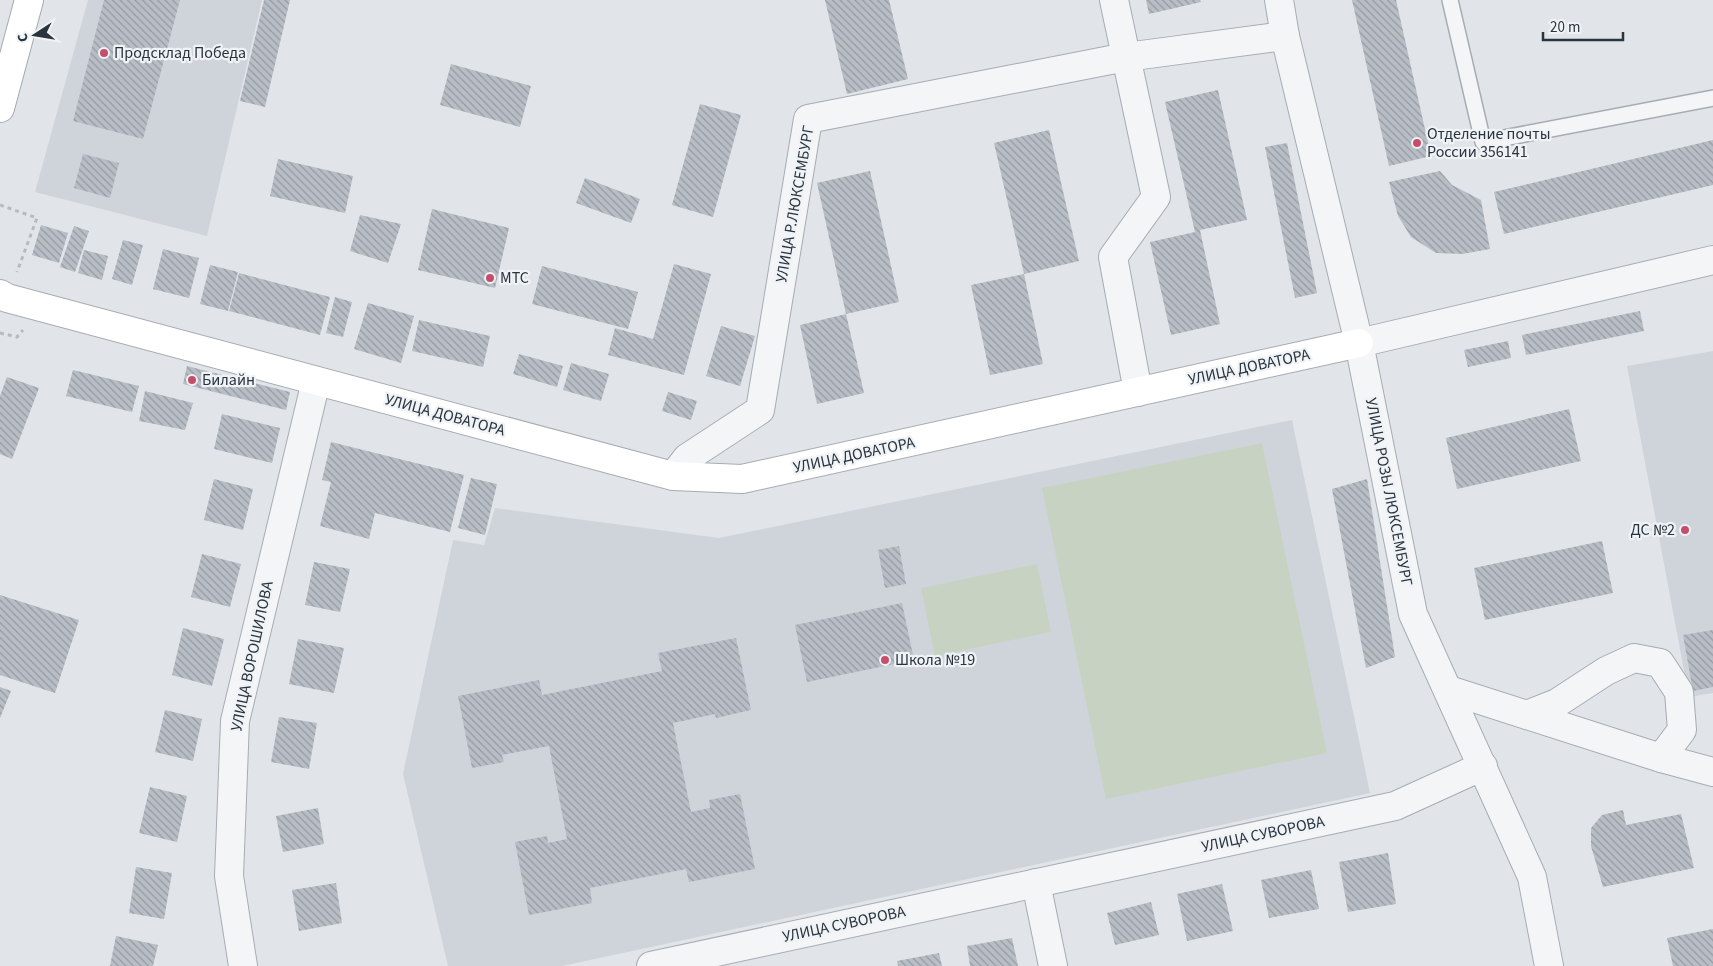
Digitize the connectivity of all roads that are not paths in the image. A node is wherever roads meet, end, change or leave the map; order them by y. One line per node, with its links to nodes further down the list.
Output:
1 (29, 0): 8 (street)
2 (1114, 0): 6 (street)
3 (1279, 0): 5 (street, УЛИЦА РОЗЫ ЛЮКСЕМБУРГ)
4 (1450, 0): 7 (lane)
5 (1285, 36): 6 (street, УЛИЦА Р.ЛЮКСЕМБУРГ); 11 (street, УЛИЦА РОЗЫ ЛЮКСЕМБУРГ)
6 (1126, 57): 13 (street); 14 (street, УЛИЦА Р.ЛЮКСЕМБУРГ)
7 (1713, 98)
8 (0, 108)
9 (1713, 260): 11 (street, УЛИЦА ДОВАТОРА)
10 (4, 296): 12 (street, УЛИЦА ДОВАТОРА)
11 (1359, 343): 13 (street, УЛИЦА ДОВАТОРА); 15 (street, УЛИЦА РОЗЫ ЛЮКСЕМБУРГ)
12 (316, 381): 14 (street, УЛИЦА ДОВАТОРА); 21 (street, УЛИЦА ВОРОШИЛОВА)
13 (1138, 392): 14 (street, УЛИЦА ДОВАТОРА)
14 (673, 476)
15 (1449, 690): 16 (street); 18 (street, УЛИЦА РОЗЫ ЛЮКСЕМБУРГ)
16 (1527, 715): 17 (street); 17 (street)
17 (1662, 758): 19 (street)
18 (1483, 766): 20 (street, УЛИЦА СУВОРОВА); 24 (street, УЛИЦА РОЗЫ ЛЮКСЕМБУРГ)
19 (1713, 772)
20 (1036, 883): 22 (street, УЛИЦА СУВОРОВА); 23 (street)
21 (243, 966)
22 (651, 966)
23 (1053, 966)
24 (1549, 966)

